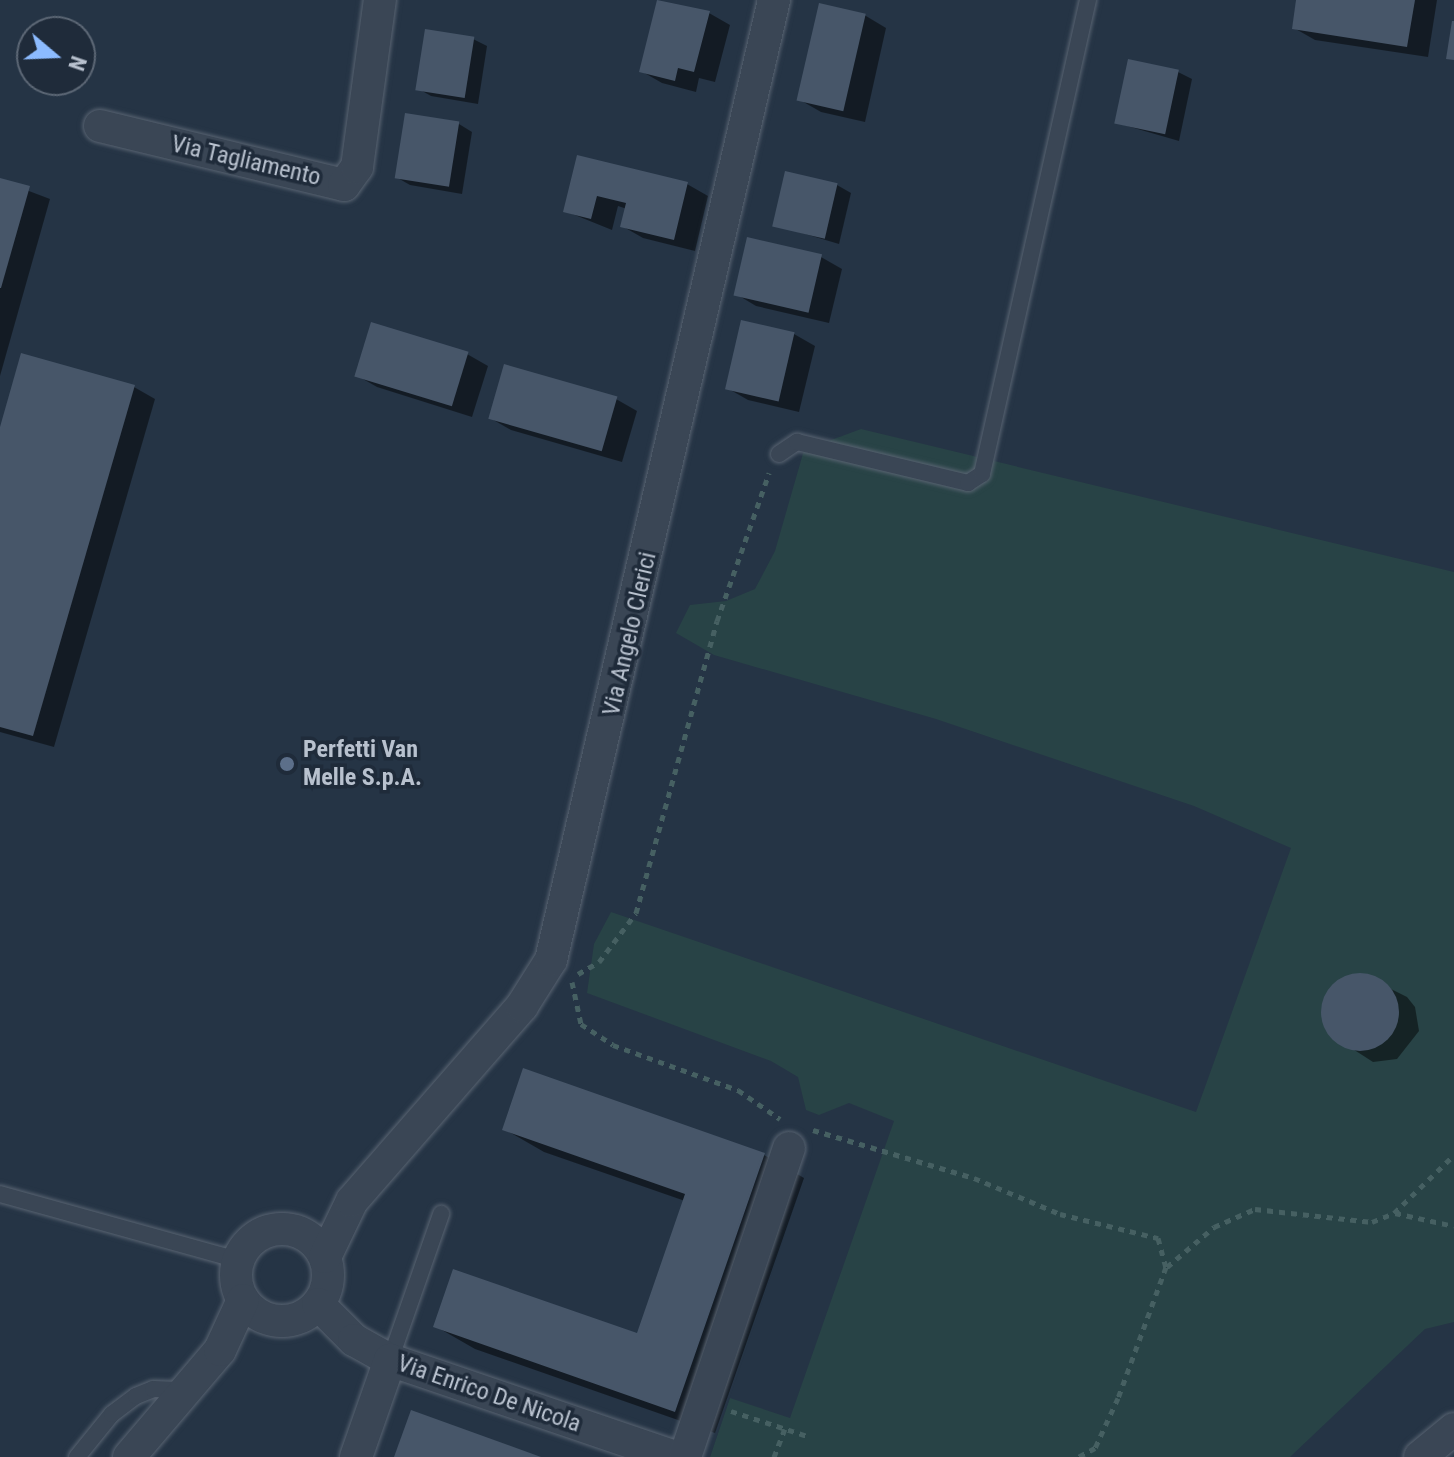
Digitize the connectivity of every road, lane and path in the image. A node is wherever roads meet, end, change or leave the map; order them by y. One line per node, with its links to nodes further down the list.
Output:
1 (380, 0): 4 (street, Via Tagliamento)
2 (774, 0): 6 (street, Via Angelo Clerici)
3 (1088, 0): 5 (lane)
4 (100, 126)
5 (779, 454): 6 (path)
6 (561, 970): 7 (path); 10 (street, Via Angelo Clerici)
7 (792, 1137): 17 (path); 32 (street)
8 (1454, 1155): 11 (path)
9 (0, 1194): 16 (lane)
10 (352, 1201): 14 (street, Via Angelo Clerici); 15 (street, Via Angelo Clerici)
11 (1394, 1213): 13 (path); 17 (path)
12 (441, 1214): 22 (lane)
13 (1454, 1226)
14 (300, 1232): 15 (street); 16 (street)
15 (325, 1257): 19 (street)
16 (238, 1260): 18 (street)
17 (1166, 1267): 34 (path)
18 (243, 1300): 20 (street); 21 (street)
19 (318, 1304): 20 (street); 22 (street, Via Enrico De Nicola)
20 (271, 1320): 21 (street)
21 (220, 1350): 23 (street)
22 (390, 1360): 30 (street); 31 (street, Via Enrico De Nicola)
23 (188, 1390): 28 (lane); 29 (street)
24 (722, 1408): 25 (path)
25 (785, 1429): 27 (path); 33 (path)
26 (1454, 1429): 35 (street)
27 (810, 1437)
28 (77, 1457)
29 (129, 1457)
30 (356, 1457)
31 (675, 1457)
32 (685, 1457)
33 (774, 1457)
34 (1078, 1457)
35 (1420, 1457)

